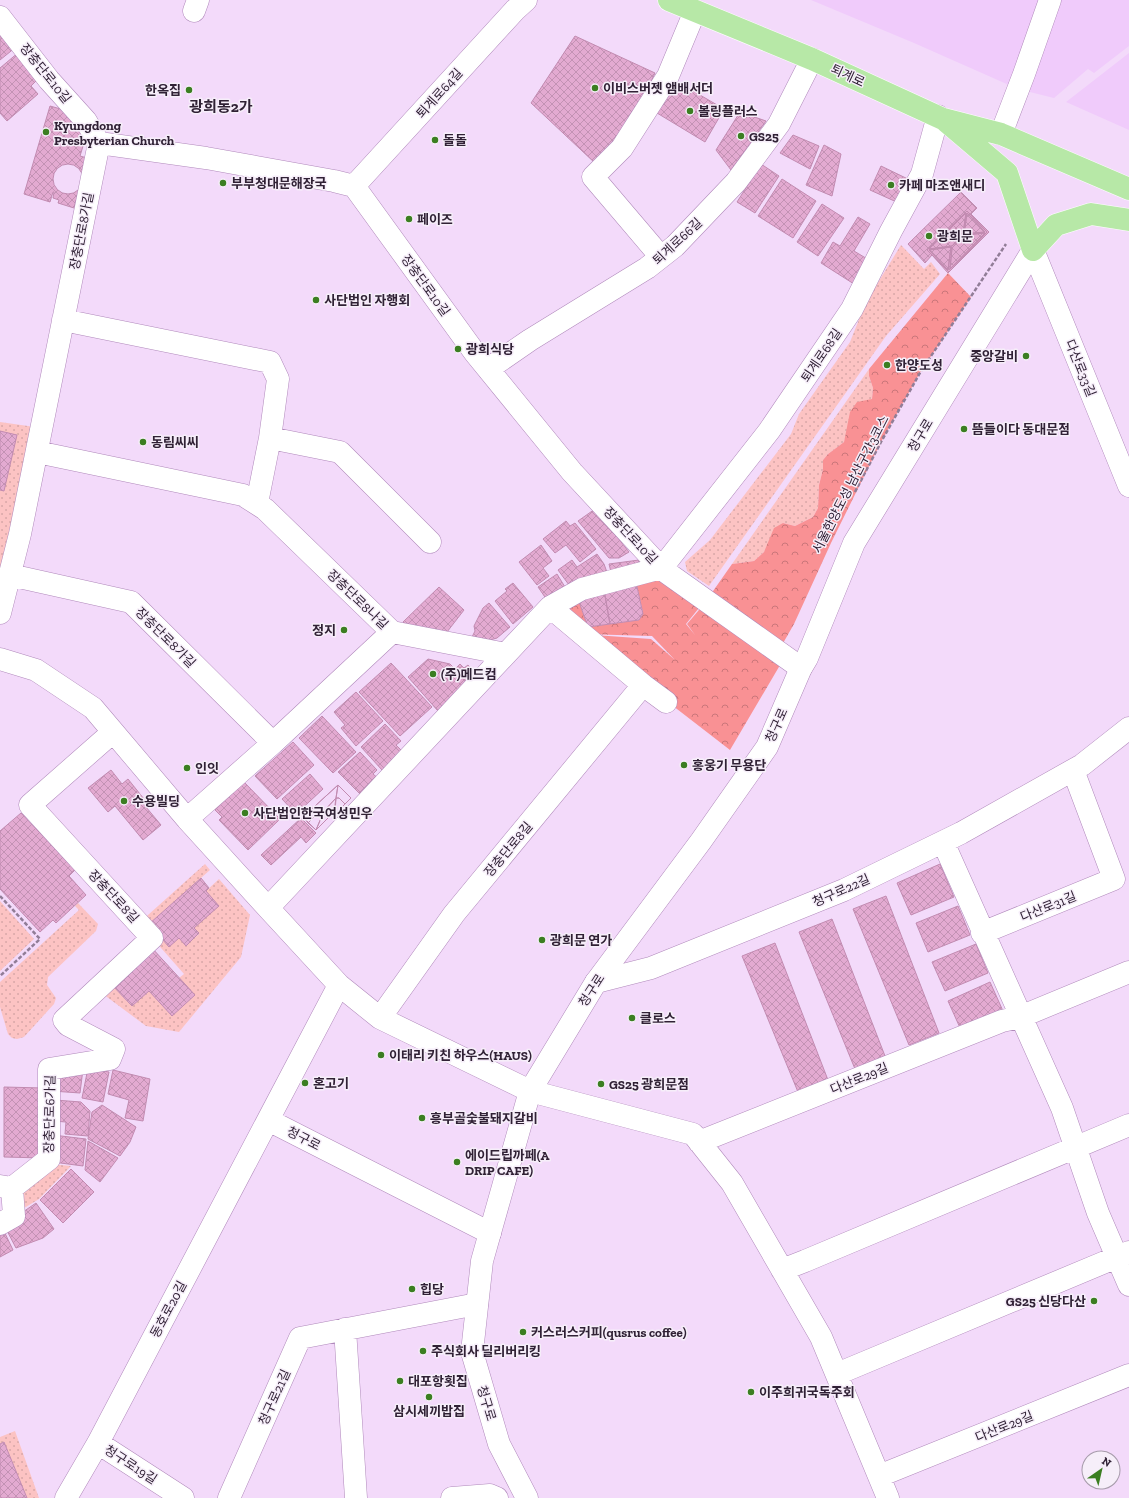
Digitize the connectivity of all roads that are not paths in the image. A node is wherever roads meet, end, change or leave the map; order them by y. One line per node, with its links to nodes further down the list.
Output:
1 (526, 0): 10 (street, 퇴계로64길)
2 (668, 0): 4 (main road, 퇴계로)
3 (1050, 0): 8 (street)
4 (695, 11): 6 (main road, 퇴계로); 14 (street)
5 (0, 17): 9 (street, 장충단로10길)
6 (812, 59): 7 (main road, 퇴계로); 14 (street, 퇴계로66길)
7 (941, 118): 8 (main road, 퇴계로); 13 (main road); 22 (street, 퇴계로68길)
8 (1001, 134): 11 (main road, 퇴계로)
9 (99, 143): 10 (street); 15 (street, 장충단로8가길)
10 (354, 186): 16 (street, 장충단로10길)
11 (1129, 189)
12 (1129, 220): 13 (main road)
13 (1033, 250): 19 (street, 다산로33길); 29 (street, 청구로)
14 (661, 257): 16 (street, 퇴계로66길)
15 (63, 320): 17 (street); 18 (street, 장충단로8가길)
16 (488, 369): 22 (street, 장충단로10길)
17 (270, 438): 20 (street); 21 (street)
18 (37, 452): 20 (street, 장충단로8나길); 23 (street, 장충단로8가길)
19 (1129, 486)
20 (257, 503): 26 (street, 장충단로8나길)
21 (430, 542)
22 (661, 568): 24 (street); 29 (street, 장충단로10길)
23 (10, 575): 25 (street, 장충단로8가길); 34 (street, 장충단로8가길)
24 (550, 607): 27 (street); 30 (street)
25 (0, 613)
26 (392, 632): 27 (street, 장충단로8나길); 34 (street)
27 (506, 654): 38 (street)
28 (0, 659): 33 (street)
29 (801, 668): 41 (street, 청구로)
30 (643, 685): 31 (street); 43 (street, 장충단로8길)
31 (666, 702)
32 (1129, 728): 35 (street, 청구로22길)
33 (113, 732): 36 (street); 45 (street, 장충단로8길)
34 (273, 743): 36 (street)
35 (1073, 770): 37 (street, 청구로22길); 39 (street, 다산로31길)
36 (187, 819): 38 (street)
37 (943, 842): 39 (street); 41 (street, 청구로22길)
38 (268, 908): 42 (street)
39 (982, 933): 44 (street)
40 (1129, 972): 44 (street)
41 (596, 982): 46 (street, 청구로)
42 (339, 985): 43 (street); 47 (street, 동호로20길)
43 (380, 1018): 46 (street)
44 (1020, 1018): 49 (street, 다산로29길); 50 (street)
45 (114, 1049): 51 (street, 장충단로6가길)
46 (530, 1091): 49 (street); 53 (street, 청구로)
47 (268, 1120): 53 (street, 청구로); 61 (street, 동호로20길)
48 (1129, 1125): 50 (street)
49 (699, 1142): 55 (street)
50 (1075, 1148): 54 (street); 55 (street)
51 (6, 1187): 52 (street, 장충단로6가길)
52 (0, 1224)
53 (490, 1233): 57 (street, 청구로)
54 (1123, 1254): 56 (street); 59 (street)
55 (782, 1270): 59 (street)
56 (1129, 1285)
57 (477, 1304): 58 (street, 청구로21길); 69 (street, 청구로)
58 (345, 1329): 65 (street, 청구로21길); 66 (street)
59 (837, 1374): 62 (street)
60 (1129, 1375): 62 (street, 다산로29길)
61 (98, 1443): 63 (street, 동호로20길); 64 (street, 청구로19길)
62 (879, 1476): 70 (street)
63 (66, 1498)
64 (183, 1498)
65 (229, 1498)
66 (356, 1498)
67 (452, 1498): 68 (street)
68 (497, 1498)
69 (527, 1498)
70 (888, 1498)

